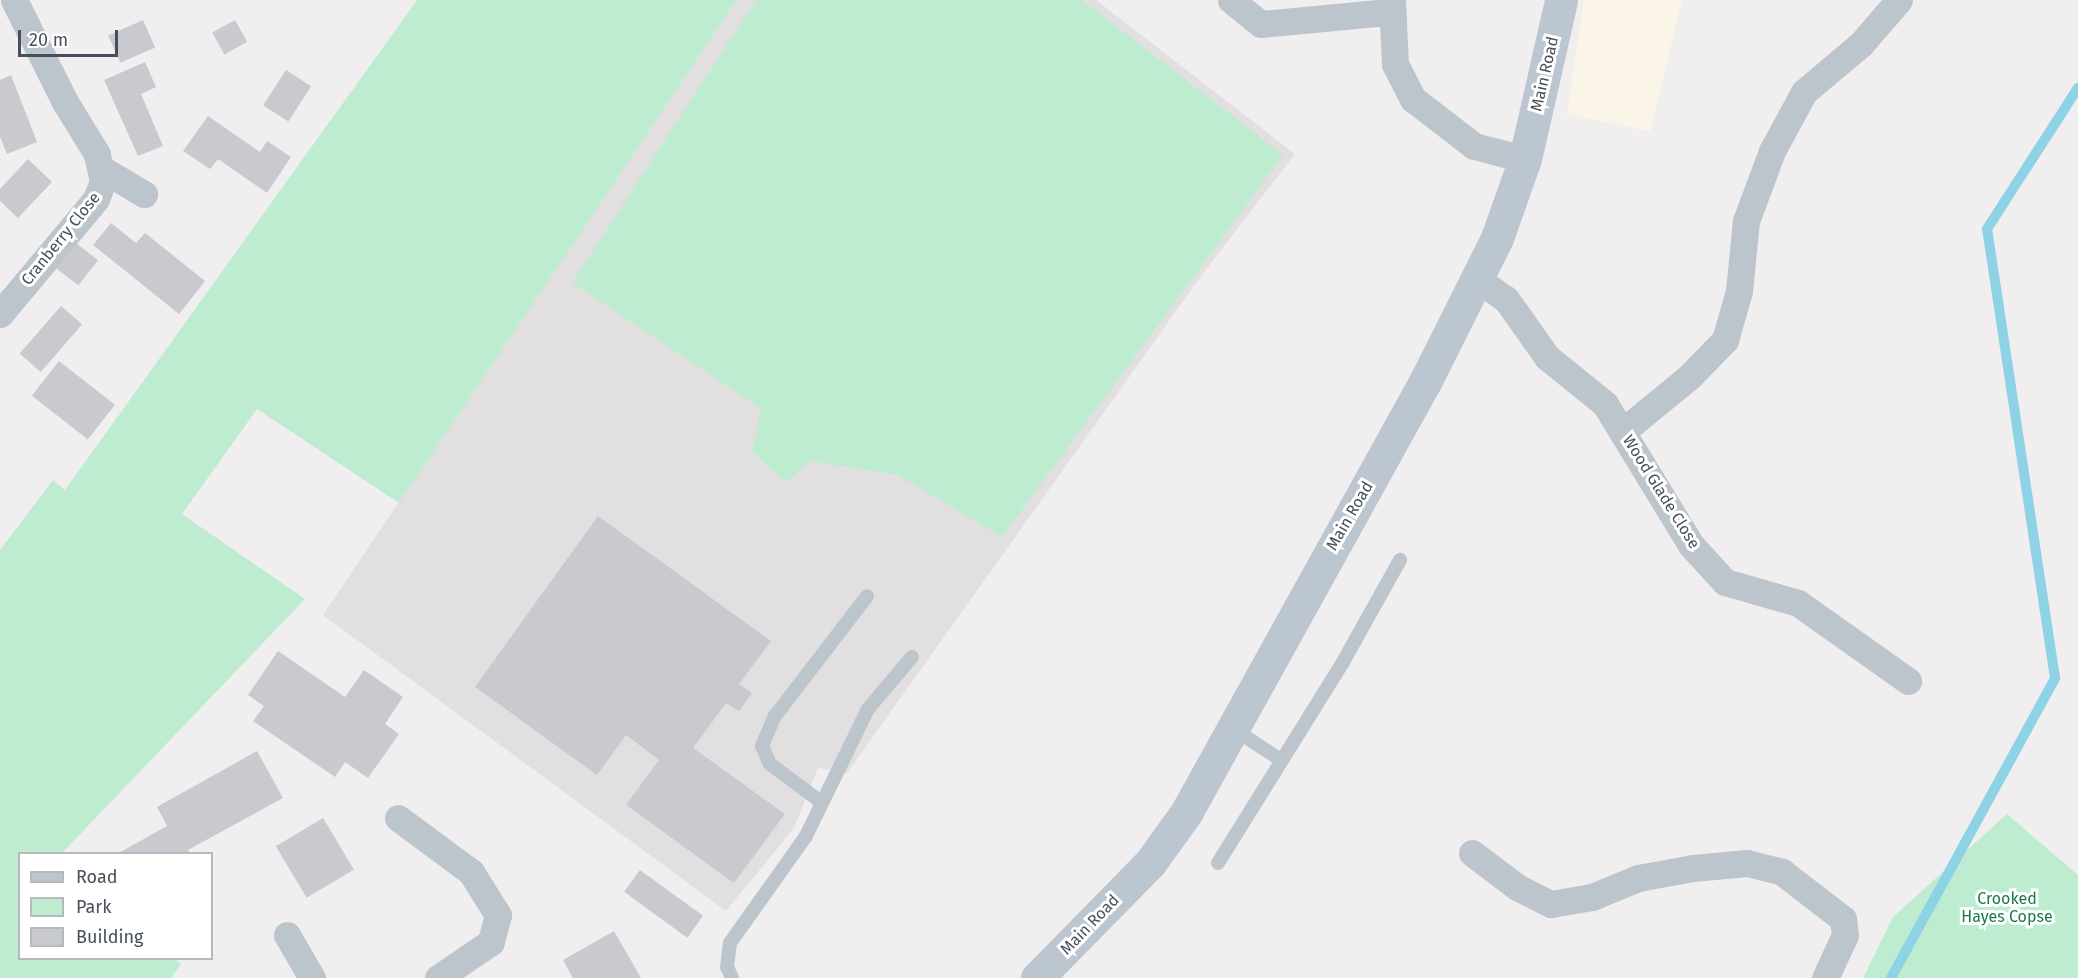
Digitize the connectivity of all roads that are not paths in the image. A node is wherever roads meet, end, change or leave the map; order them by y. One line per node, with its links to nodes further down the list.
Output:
1 (14, 0): 7 (street, Cranberry Close)
2 (1231, 0): 5 (street)
3 (1561, 0): 6 (street, Main Road)
4 (1899, 0): 11 (street)
5 (1391, 6): 6 (street)
6 (1524, 159): 9 (street, Main Road)
7 (102, 170): 8 (street); 10 (street, Cranberry Close)
8 (144, 194)
9 (1477, 279): 11 (street, Wood Glade Close); 16 (street, Main Road)
10 (0, 314)
11 (1623, 431): 15 (street, Wood Glade Close)
12 (1400, 560): 17 (lane)
13 (867, 596): 18 (lane)
14 (912, 657): 18 (lane)
15 (1908, 681)
16 (1235, 730): 17 (lane); 26 (street, Main Road)
17 (1281, 760): 21 (lane)
18 (821, 802): 25 (lane)
19 (398, 818): 23 (street)
20 (1473, 853): 27 (street)
21 (1218, 863)
22 (287, 935): 24 (street)
23 (443, 977)
24 (312, 978)
25 (732, 978)
26 (1037, 978)
27 (1825, 978)

